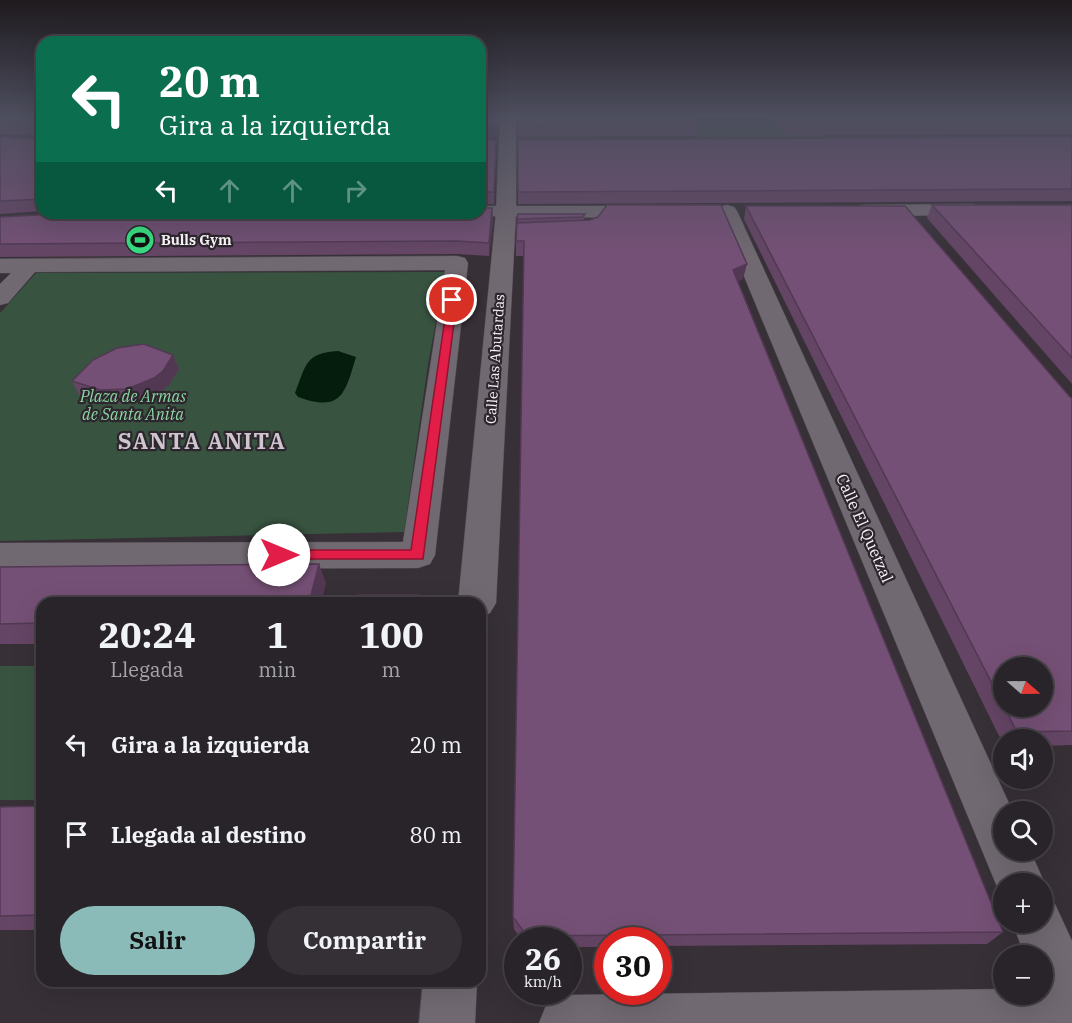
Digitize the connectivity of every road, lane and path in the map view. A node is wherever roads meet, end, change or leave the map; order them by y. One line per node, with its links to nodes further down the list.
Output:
1 (507, 163): 7 (street, Calle Las Abutardas)
2 (990, 210): 5 (street)
3 (727, 211): 15 (street, Calle El Quetzal)
4 (840, 211): 5 (street)
5 (907, 211): 9 (street)
6 (486, 212): 7 (street)
7 (506, 212): 8 (street); 14 (street, Calle Las Abutardas)
8 (670, 212)
9 (924, 231)
10 (0, 266): 11 (street)
11 (29, 266): 12 (street); 13 (street)
12 (0, 298)
13 (0, 555)
14 (477, 597)
15 (993, 820)
16 (1042, 933): 18 (street)
17 (450, 987): 20 (street)
18 (1072, 1002)
19 (1072, 1016): 21 (street)
20 (447, 1023)
21 (567, 1023)

